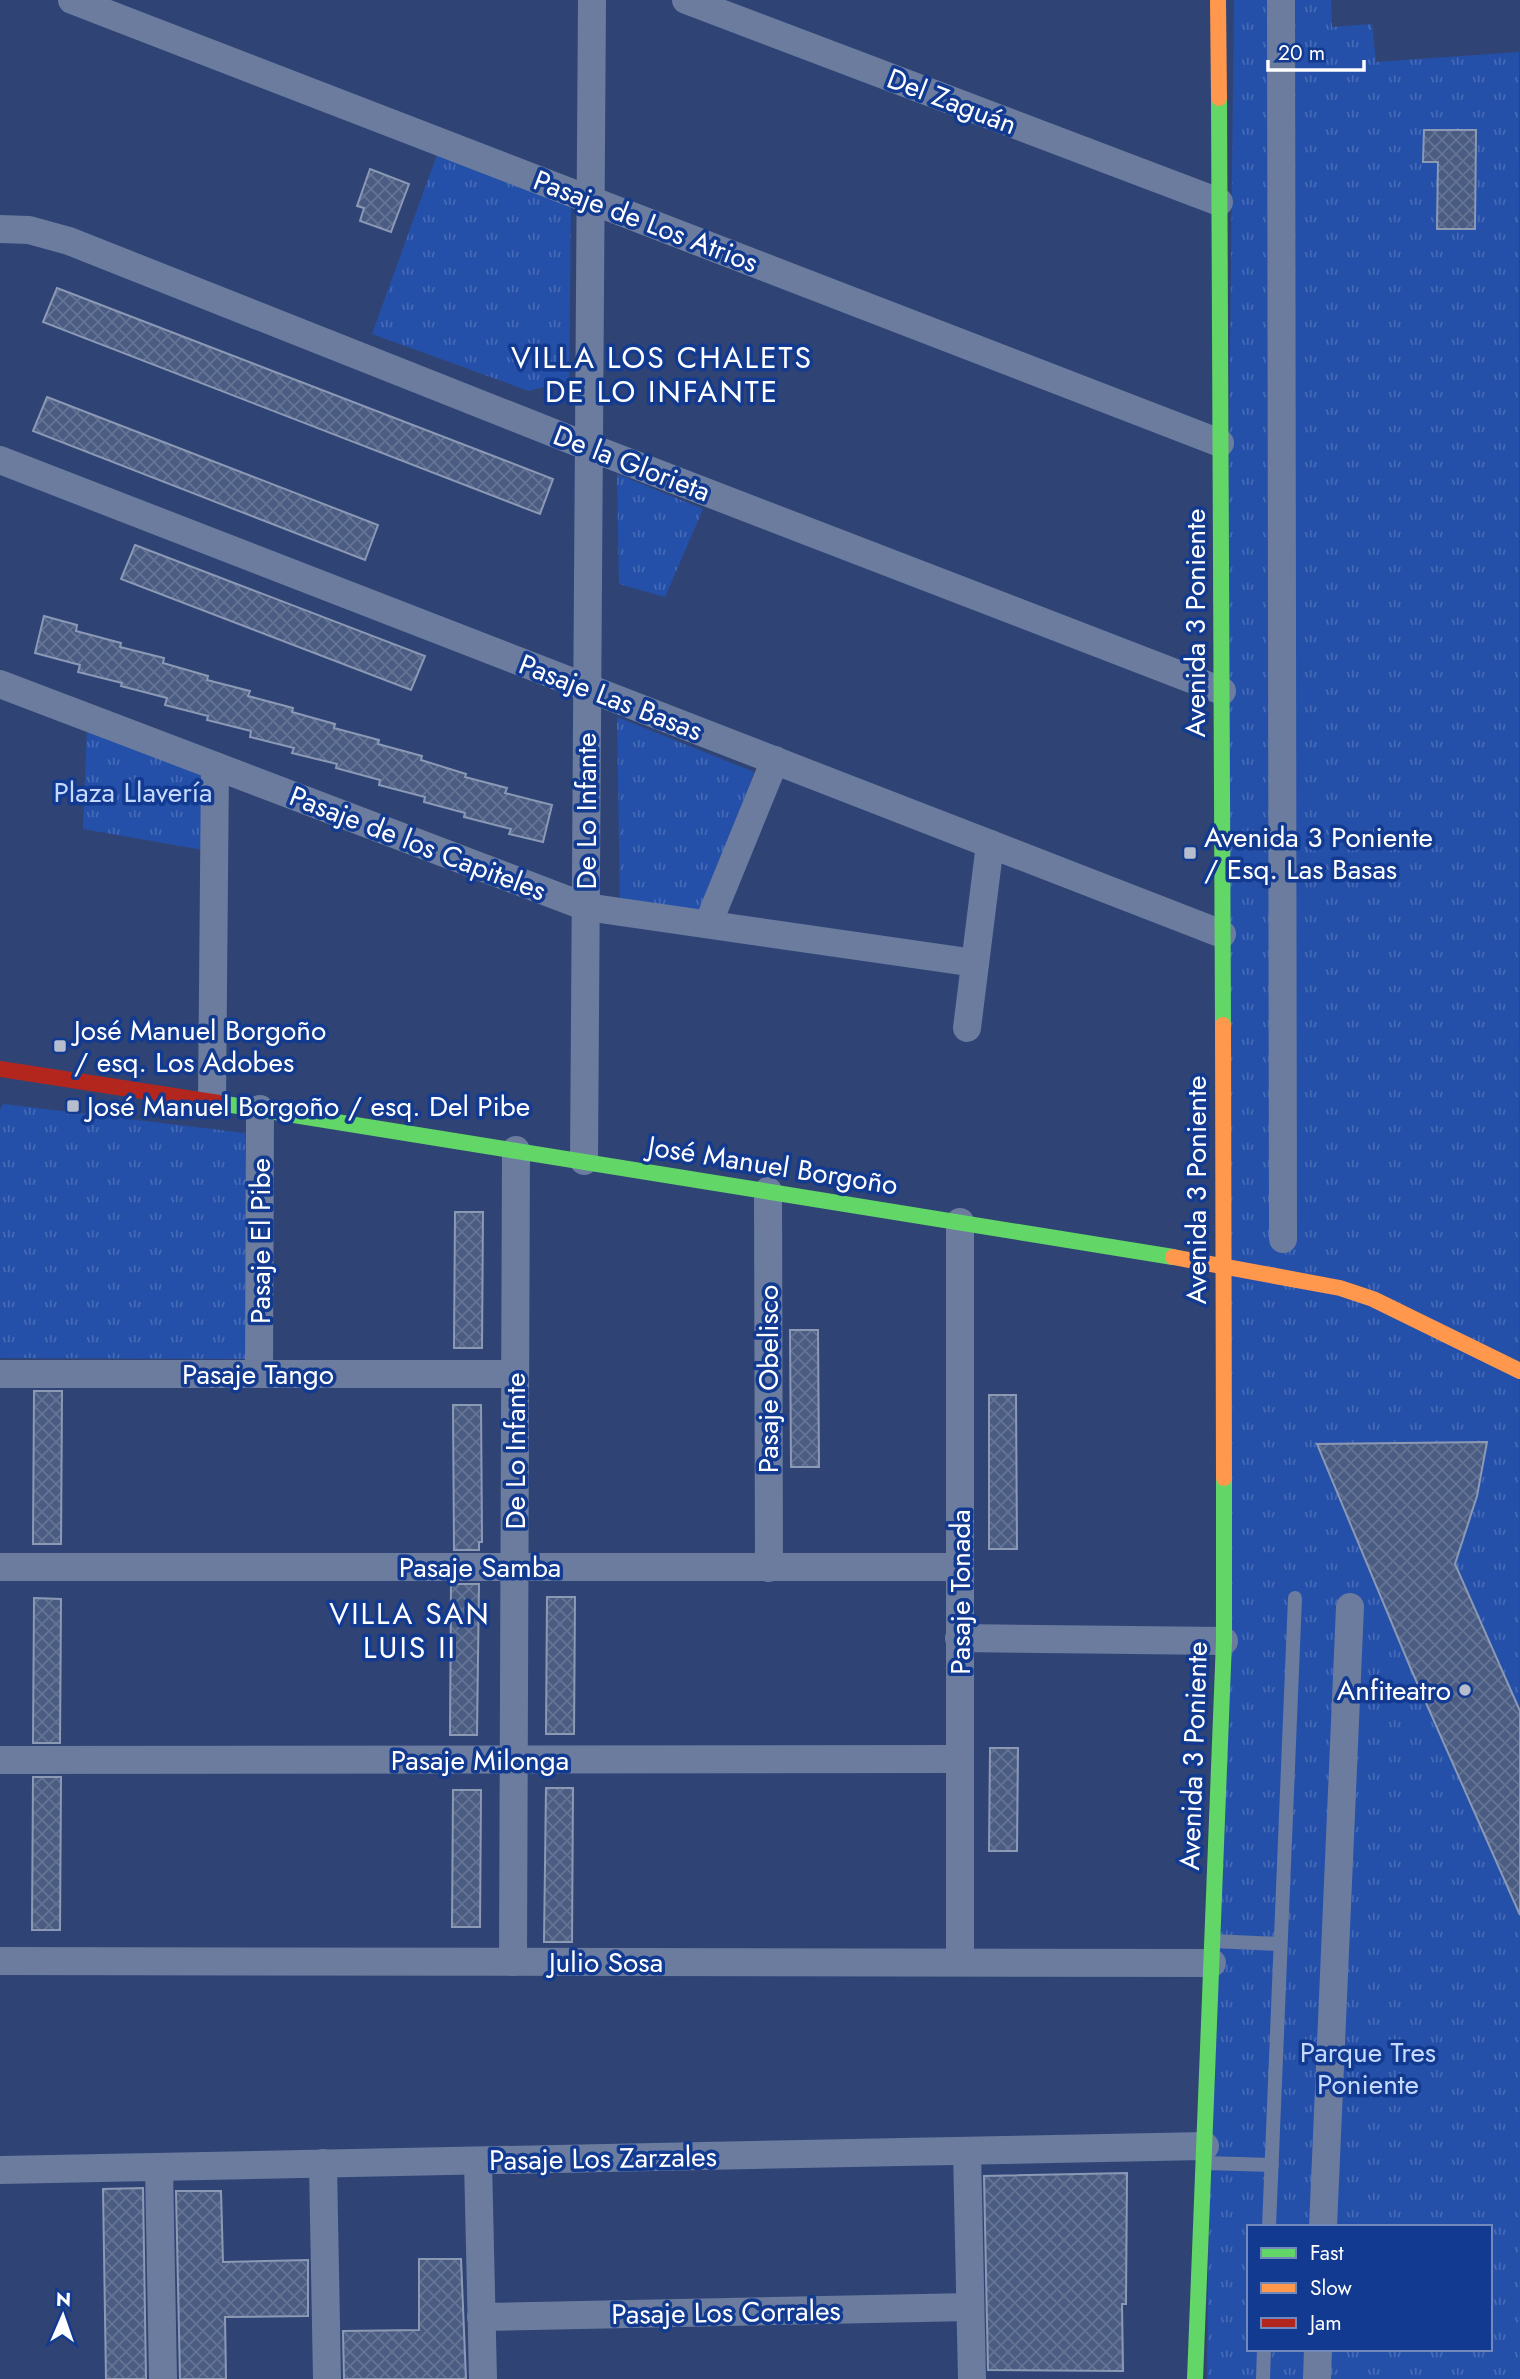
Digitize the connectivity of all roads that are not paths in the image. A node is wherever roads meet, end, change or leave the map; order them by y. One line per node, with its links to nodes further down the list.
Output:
1 (72, 0): 6 (street, Pasaje de Los Atrios)
2 (592, 0): 6 (street, De Lo Infante)
3 (686, 0): 7 (street, Del Zaguán)
4 (1219, 0): 7 (main road, Avenida 3 Poniente)
5 (1281, 0): 30 (street)
6 (591, 200): 9 (street, Pasaje de Los Atrios); 10 (street, De Lo Infante)
7 (1219, 202): 9 (main road, Avenida 3 Poniente)
8 (0, 229): 10 (street, De la Glorieta)
9 (1220, 443): 14 (main road, Avenida 3 Poniente)
10 (589, 447): 13 (street, De Lo Infante); 14 (street, De la Glorieta)
11 (0, 460): 13 (street, Pasaje Las Basas)
12 (0, 684): 16 (street, Pasaje de los Capiteles)
13 (587, 688): 15 (street, Pasaje Las Basas); 18 (street, De Lo Infante)
14 (1223, 691): 20 (main road, Avenida 3 Poniente)
15 (775, 760): 17 (street, Pasaje Las Basas); 19 (street)
16 (215, 766): 18 (street, Pasaje de los Capiteles); 24 (street)
17 (990, 844): 20 (street, Pasaje Las Basas); 21 (street)
18 (586, 906): 19 (street, Pasaje de los Capiteles); 27 (street, De Lo Infante)
19 (708, 924): 21 (street, Pasaje de los Capiteles)
20 (1223, 934): 31 (main road, Avenida 3 Poniente)
21 (975, 963): 22 (street)
22 (967, 1028)
23 (0, 1069): 24 (main road, José Manuel Borgoño)
24 (212, 1101): 25 (main road, José Manuel Borgoño)
25 (260, 1109): 26 (main road, José Manuel Borgoño); 34 (street, Pasaje El Pibe)
26 (516, 1150): 27 (main road, José Manuel Borgoño); 35 (street, De Lo Infante)
27 (584, 1161): 28 (main road, José Manuel Borgoño)
28 (768, 1191): 29 (main road, José Manuel Borgoño); 39 (street, Pasaje Obelisco)
29 (960, 1222): 31 (main road, José Manuel Borgoño); 38 (street, Pasaje Tonada)
30 (1283, 1239)
31 (1223, 1265): 32 (main road, José Manuel Borgoño); 43 (main road, Avenida 3 Poniente)
32 (1520, 1371)
33 (0, 1374): 34 (street, Pasaje Tango)
34 (259, 1374): 35 (street, Pasaje Tango)
35 (515, 1374): 37 (street, De Lo Infante)
36 (0, 1567): 37 (street, Pasaje Samba)
37 (514, 1567): 39 (street, Pasaje Samba); 44 (street, De Lo Infante)
38 (960, 1567): 39 (street, Pasaje Samba); 42 (street, Pasaje Tonada)
39 (769, 1568)
40 (1295, 1598): 47 (lane)
41 (1350, 1607): 60 (street)
42 (959, 1638): 43 (street); 45 (street, Pasaje Tonada)
43 (1224, 1640): 48 (main road, Avenida 3 Poniente)
44 (514, 1759): 45 (street, Pasaje Milonga); 46 (street, Pasaje Milonga); 50 (street, De Lo Infante)
45 (960, 1759): 51 (street, Pasaje Tonada)
46 (0, 1760)
47 (1280, 1944): 48 (lane); 56 (lane)
48 (1213, 1952): 51 (street, Julio Sosa); 53 (main road, Avenida 3 Poniente)
49 (0, 1961): 50 (street, Julio Sosa)
50 (513, 1962): 51 (street, Julio Sosa)
51 (960, 1962)
52 (967, 2151): 53 (street, Pasaje Los Zarzales); 54 (street, Pasaje Los Zarzales); 61 (street)
53 (1205, 2155): 56 (lane); 69 (main road, Avenida 3 Poniente)
54 (478, 2161): 55 (street, Pasaje Los Zarzales); 62 (street)
55 (323, 2163): 57 (street, Pasaje Los Zarzales); 66 (street)
56 (1272, 2165): 59 (lane)
57 (159, 2166): 58 (street, Pasaje Los Zarzales); 65 (street)
58 (0, 2170)
59 (1269, 2225)
60 (1323, 2225)
61 (970, 2307): 62 (street, Pasaje Los Corrales); 68 (street)
62 (481, 2317): 67 (street)
63 (1264, 2351): 70 (lane)
64 (1318, 2351): 71 (street)
65 (163, 2379)
66 (327, 2379)
67 (482, 2379)
68 (972, 2379)
69 (1195, 2379)
70 (1263, 2379)
71 (1317, 2379)

